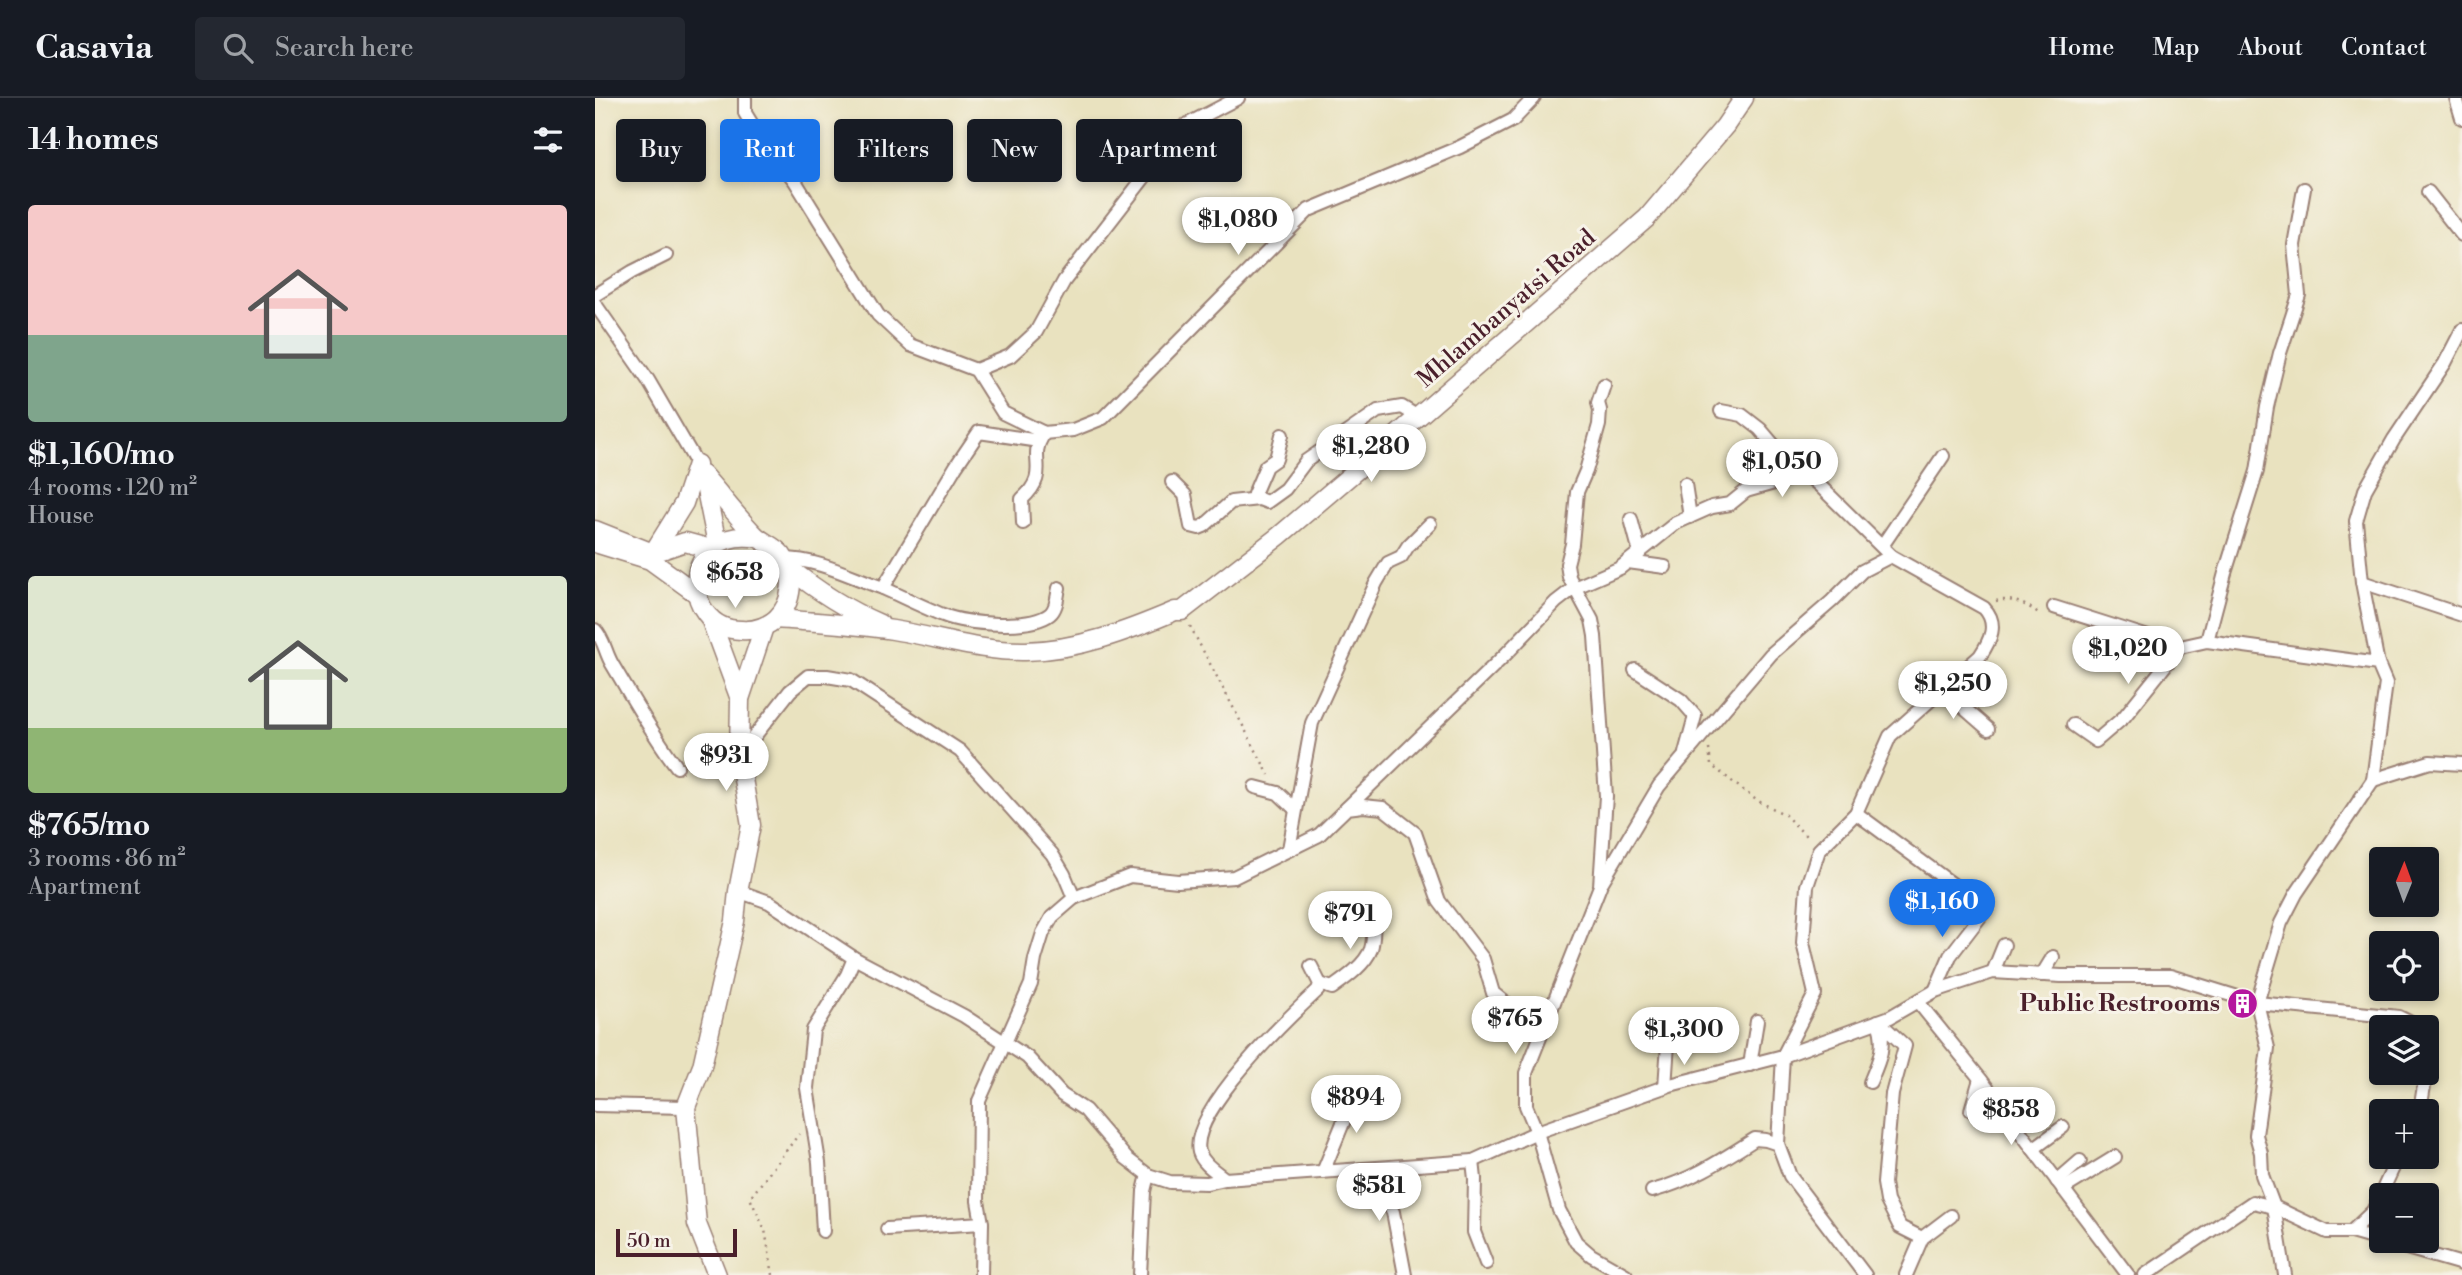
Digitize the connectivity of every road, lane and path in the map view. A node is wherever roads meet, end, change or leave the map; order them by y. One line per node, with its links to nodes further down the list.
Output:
1 (745, 98): 14 (street)
2 (1238, 98): 14 (street)
3 (1534, 98): 19 (street)
4 (1744, 98): 17 (main road, Mhlambanyatsi Road)
5 (2456, 98): 6 (street)
6 (2462, 118)
7 (2304, 189): 55 (street)
8 (2428, 192): 9 (street)
9 (2462, 235)
10 (666, 255): 11 (street)
11 (595, 295)
12 (595, 304): 22 (street)
13 (2462, 330): 42 (street)
14 (976, 370): 19 (street)
15 (1604, 385): 45 (street)
16 (1721, 411): 20 (street)
17 (1418, 417): 27 (street); 49 (main road, Mhlambanyatsi Road)
18 (1282, 435): 27 (street)
19 (1042, 437): 30 (street); 43 (street)
20 (1777, 449): 23 (street); 26 (street)
21 (1943, 456): 36 (street)
22 (700, 469): 33 (main road); 35 (main road); 37 (main road)
23 (1806, 474): 26 (street); 36 (street)
24 (1172, 482): 27 (street)
25 (1685, 484): 28 (street)
26 (1747, 491): 28 (street)
27 (1259, 499)
28 (1690, 517): 38 (street)
29 (1631, 519): 38 (street)
30 (1023, 523)
31 (1430, 524): 72 (street)
32 (595, 530): 37 (main road)
33 (758, 538): 35 (main road); 40 (main road)
34 (595, 543): 46 (main road)
35 (714, 546): 37 (main road); 46 (main road)
36 (1886, 551): 48 (street); 63 (street)
37 (653, 553)
38 (1640, 553): 39 (street)
39 (1628, 562): 41 (street); 45 (street)
40 (786, 563): 43 (street); 52 (main road); 54 (main road, Mhlambanyatsi Road)
41 (1665, 567)
42 (2362, 582): 50 (street); 57 (street)
43 (883, 588): 44 (street)
44 (1059, 588)
45 (1574, 588): 71 (street); 76 (street)
46 (697, 593): 51 (main road)
47 (2054, 607): 48 (path); 56 (street)
48 (1984, 608): 59 (street)
49 (1182, 611): 54 (main road, Mhlambanyatsi Road); 70 (path)
50 (2462, 615)
51 (711, 618): 52 (main road); 60 (main road)
52 (770, 623): 54 (main road, Mhlambanyatsi Road); 60 (main road)
53 (595, 630): 67 (street)
54 (893, 630)
55 (2207, 641): 56 (street); 57 (street)
56 (2181, 647): 61 (street)
57 (2378, 664): 68 (street)
58 (1635, 670): 65 (street)
59 (1941, 688): 62 (street); 73 (street)
60 (740, 699): 64 (main road)
61 (2073, 725)
62 (1988, 729)
63 (1707, 730): 65 (street); 75 (path)
64 (739, 756): 77 (main road); 78 (street)
65 (1685, 757): 76 (street)
66 (2462, 764): 68 (street)
67 (677, 767)
68 (2373, 780): 89 (street)
69 (1255, 786): 70 (street)
70 (1278, 793): 72 (street)
71 (1347, 808): 74 (street); 93 (street)
72 (1295, 809): 74 (street)
73 (1856, 813): 75 (street); 87 (street)
74 (1289, 849): 78 (street)
75 (1819, 850): 96 (street)
76 (1600, 886): 93 (street)
77 (738, 891): 82 (street); 103 (main road)
78 (1074, 898): 94 (street)
79 (1374, 921): 86 (street)
80 (2004, 945): 84 (street)
81 (2053, 957): 85 (street)
82 (854, 958): 94 (street); 105 (street)
83 (1311, 966): 86 (street)
84 (1993, 972): 85 (street); 87 (street)
85 (2042, 975): 89 (street)
86 (1320, 984): 117 (street)
87 (1934, 991): 88 (street)
88 (1917, 1002): 92 (street); 98 (street)
89 (2257, 1003): 90 (street); 120 (street)
90 (2379, 1015)
91 (1757, 1021): 97 (street)
92 (1878, 1021): 96 (street); 99 (street); 126 (street)
93 (1544, 1029): 107 (street)
94 (1003, 1044): 116 (street); 122 (street)
95 (1668, 1044): 101 (street)
96 (1783, 1056): 97 (street); 108 (street)
97 (1750, 1065): 101 (street)
98 (1980, 1079): 104 (street); 109 (street)
99 (1870, 1082)
100 (1358, 1086): 115 (street)
101 (1665, 1087): 107 (street)
102 (595, 1105): 103 (street)
103 (686, 1108): 129 (main road)
104 (1971, 1110)
105 (811, 1118): 124 (street); 130 (path)
106 (2063, 1127): 109 (street)
107 (1537, 1132): 111 (street); 134 (street)
108 (1778, 1144): 119 (street); 135 (street)
109 (2033, 1149): 118 (street)
110 (2115, 1157): 118 (street)
111 (1473, 1161): 113 (street); 127 (street)
112 (2080, 1161): 118 (street)
113 (1379, 1168): 115 (street); 133 (street)
114 (2392, 1169): 125 (street)
115 (1323, 1172): 117 (street)
116 (1148, 1175): 117 (street); 132 (street)
117 (1225, 1179)
118 (2060, 1185): 137 (street)
119 (1652, 1191)
120 (2274, 1207): 125 (street); 138 (street); 139 (street)
121 (1951, 1216): 126 (street)
122 (982, 1223): 123 (street); 131 (street)
123 (887, 1229)
124 (824, 1231)
125 (2351, 1232): 128 (street)
126 (1921, 1238): 136 (street)
127 (1486, 1263)
128 (2462, 1264)
129 (717, 1275)
130 (773, 1275)
131 (981, 1275)
132 (1140, 1275)
133 (1405, 1275)
134 (1626, 1275)
135 (1865, 1275)
136 (1906, 1275)
137 (2127, 1275)
138 (2145, 1275)
139 (2285, 1275)

